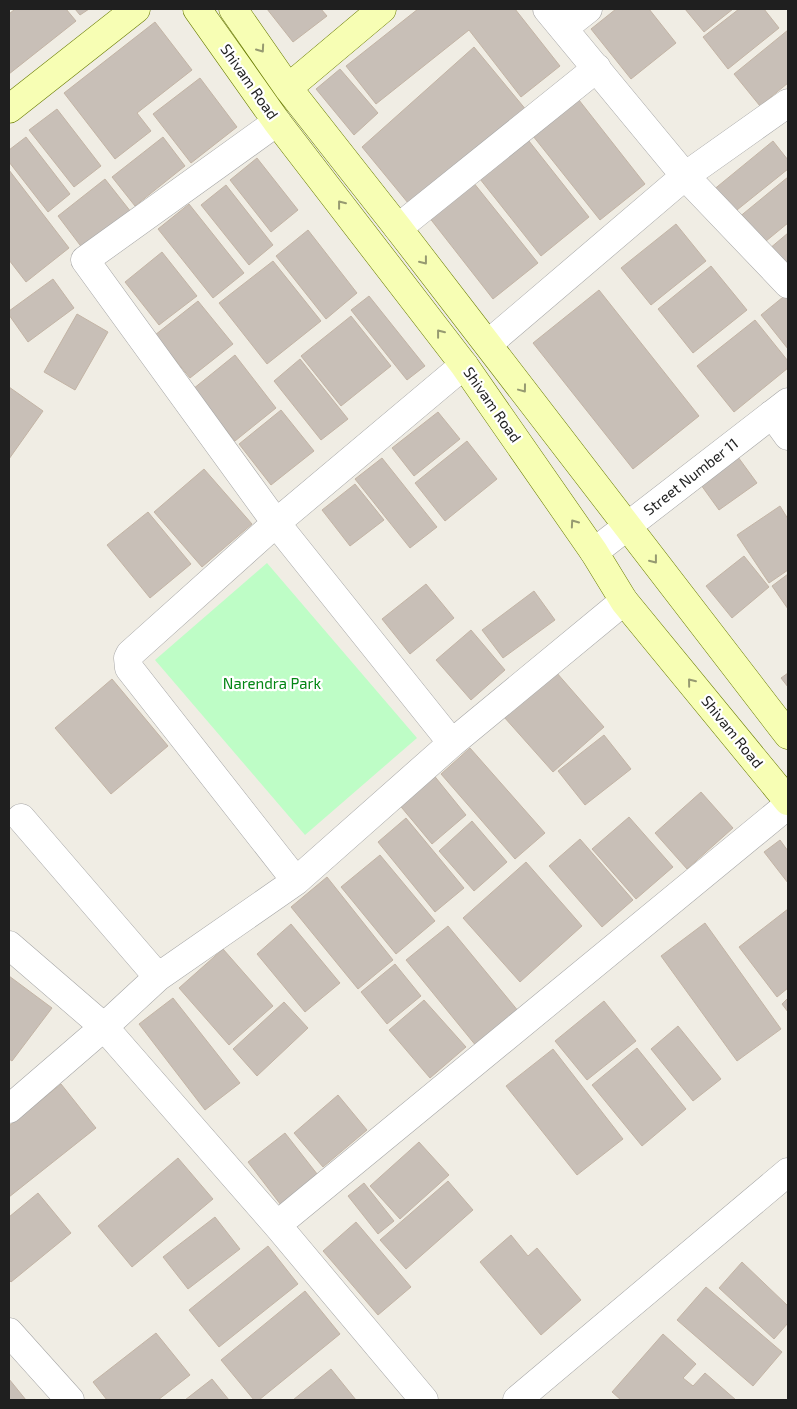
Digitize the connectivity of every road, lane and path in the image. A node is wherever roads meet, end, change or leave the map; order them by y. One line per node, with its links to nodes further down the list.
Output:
1 (136, 9): 10 (main road)
2 (232, 9): 8 (main road, Shivam Road, one-way to 8)
3 (382, 9): 8 (main road)
4 (588, 9): 6 (street)
5 (204, 11): 11 (main road, Shivam Road)
6 (556, 18): 7 (street)
7 (596, 68): 12 (street); 13 (street)
8 (288, 88): 13 (main road, Shivam Road)
9 (788, 104): 12 (street)
10 (9, 109)
11 (277, 122): 16 (main road, Shivam Road, one-way to 11); 19 (street)
12 (685, 176): 14 (street); 15 (street)
13 (398, 228): 15 (main road, Shivam Road, one-way to 15)
14 (788, 284)
15 (488, 344): 20 (main road, Shivam Road, one-way to 20)
16 (464, 365): 19 (street); 21 (main road, Shivam Road, one-way to 16)
17 (780, 408): 18 (street); 20 (street, Street Number 11)
18 (788, 436)
19 (276, 523): 24 (street); 27 (street)
20 (628, 526): 21 (street, Street Number 11); 23 (main road, Shivam Road, one-way to 23)
21 (594, 552): 22 (main road, Shivam Road)
22 (624, 601): 24 (street); 25 (main road, Shivam Road, one-way to 22)
23 (788, 735)
24 (452, 742): 27 (street)
25 (788, 803): 33 (street)
26 (21, 818): 29 (street)
27 (296, 881): 29 (street)
28 (9, 945): 30 (street)
29 (158, 977): 30 (street)
30 (104, 1027): 31 (street); 33 (street)
31 (9, 1109)
32 (788, 1172): 37 (street)
33 (278, 1225): 36 (street)
34 (9, 1332): 35 (street)
35 (67, 1399)
36 (424, 1400)
37 (517, 1400)

